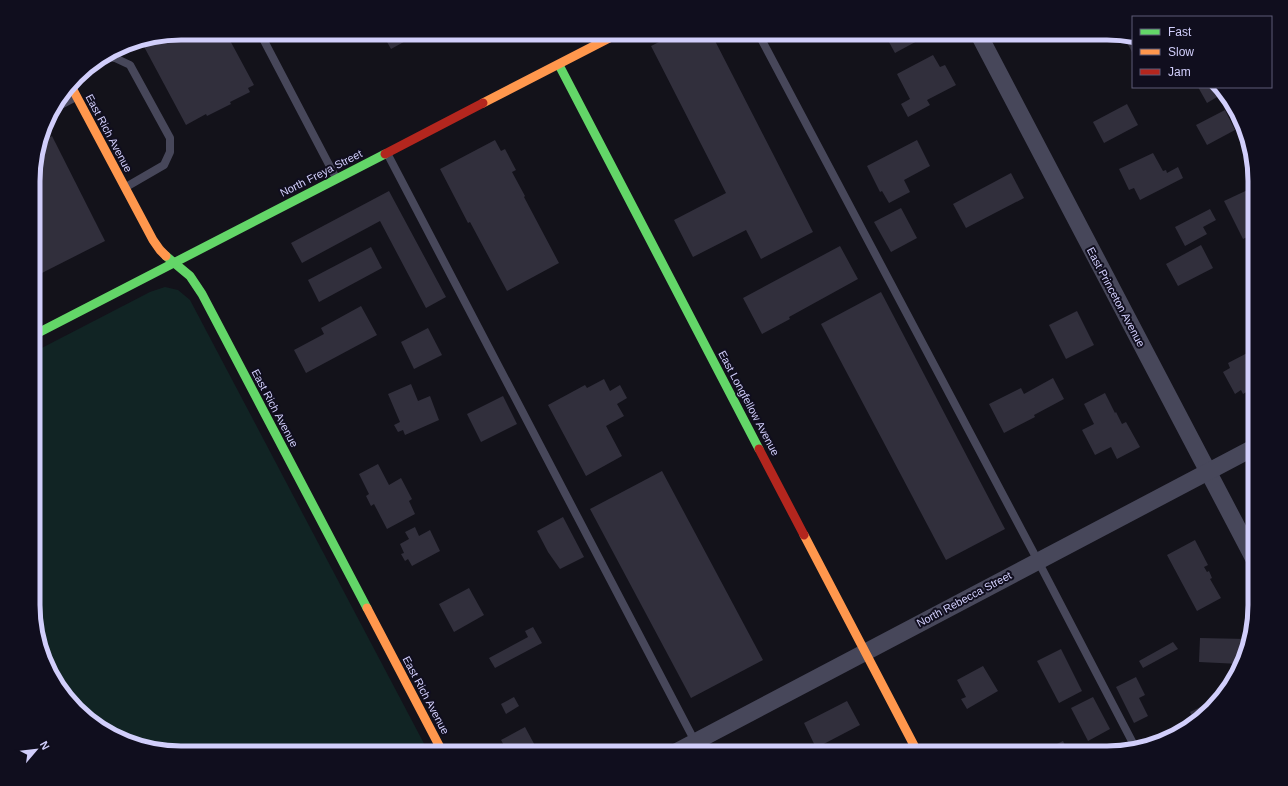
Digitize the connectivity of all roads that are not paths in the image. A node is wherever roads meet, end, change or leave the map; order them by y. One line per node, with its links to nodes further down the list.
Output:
1 (264, 40): 11 (lane)
2 (606, 40): 6 (street, North Freya Street)
3 (762, 40): 18 (lane)
4 (982, 40): 16 (street, East Princeton Avenue)
5 (114, 58): 12 (lane)
6 (558, 65): 10 (street, North Freya Street); 19 (street, East Longfellow Avenue)
7 (73, 90): 8 (street, East Rich Avenue)
8 (77, 97): 9 (lane); 12 (street, East Rich Avenue)
9 (64, 104)
10 (387, 153): 11 (street, North Freya Street); 22 (lane)
11 (337, 179): 13 (street, North Freya Street)
12 (125, 187): 13 (street, East Rich Avenue)
13 (174, 262): 14 (street, North Freya Street); 21 (street, East Rich Avenue)
14 (40, 332)
15 (1248, 450): 16 (street, North Rebecca Street)
16 (1208, 471): 17 (street, East Princeton Avenue); 18 (street, North Rebecca Street)
17 (1248, 548)
18 (1038, 561): 19 (street, North Rebecca Street); 20 (lane)
19 (865, 652): 23 (street, North Rebecca Street); 24 (street, East Longfellow Avenue)
20 (1133, 743)
21 (439, 746)
22 (697, 746)
23 (700, 746)
24 (914, 746)

